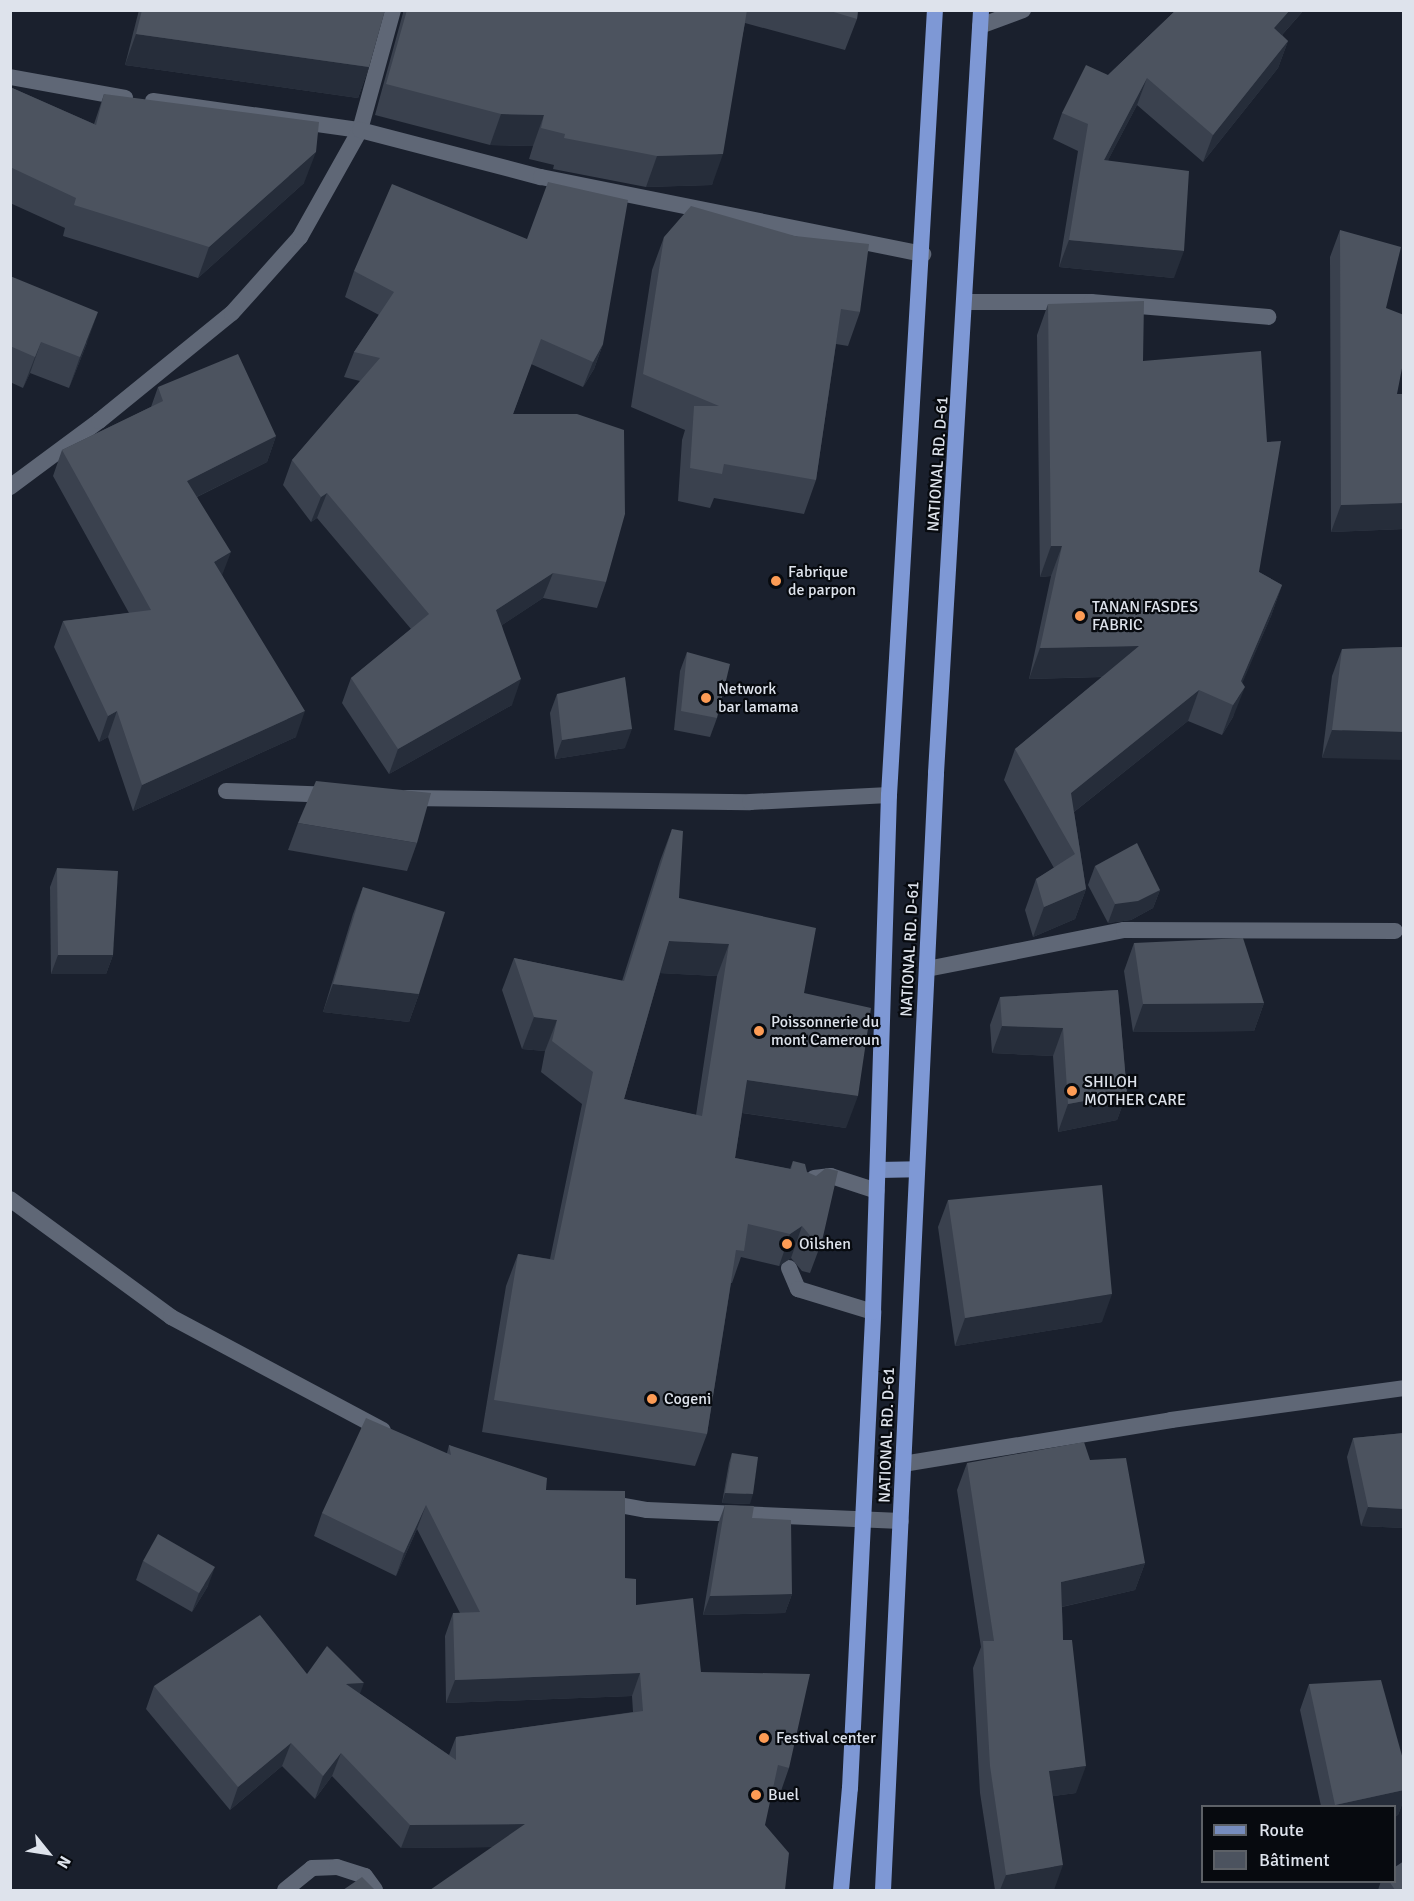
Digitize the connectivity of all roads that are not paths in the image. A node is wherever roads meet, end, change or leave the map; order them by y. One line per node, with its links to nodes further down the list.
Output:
1 (393, 10): 6 (street)
2 (935, 10): 7 (highway, NATIONAL RD. D-61)
3 (1023, 10): 4 (street)
4 (981, 18): 8 (highway, NATIONAL RD. D-61)
5 (10, 77): 6 (street)
6 (360, 130): 7 (street); 10 (street)
7 (923, 254): 12 (highway, NATIONAL RD. D-61)
8 (966, 302): 9 (street); 16 (highway, NATIONAL RD. D-61)
9 (1268, 316)
10 (10, 487)
11 (226, 791): 13 (street)
12 (889, 795): 14 (street); 18 (highway, NATIONAL RD. D-61)
13 (356, 796)
14 (390, 797)
15 (1395, 931): 16 (street)
16 (927, 969): 17 (highway, NATIONAL RD. D-61)
17 (917, 1169): 18 (main road); 26 (highway, NATIONAL RD. D-61)
18 (878, 1170): 19 (highway, NATIONAL RD. D-61)
19 (877, 1191): 20 (street); 23 (highway, NATIONAL RD. D-61)
20 (804, 1197)
21 (10, 1199): 25 (street)
22 (789, 1268): 23 (street)
23 (873, 1312): 29 (highway, NATIONAL RD. D-61)
24 (1404, 1388): 26 (street)
25 (401, 1437)
26 (903, 1464): 28 (highway, NATIONAL RD. D-61)
27 (591, 1499): 29 (street)
28 (901, 1521): 29 (street); 33 (highway, NATIONAL RD. D-61)
29 (862, 1522): 32 (highway, NATIONAL RD. D-61)
30 (285, 1890): 31 (street)
31 (375, 1890)
32 (841, 1890)
33 (883, 1890)

